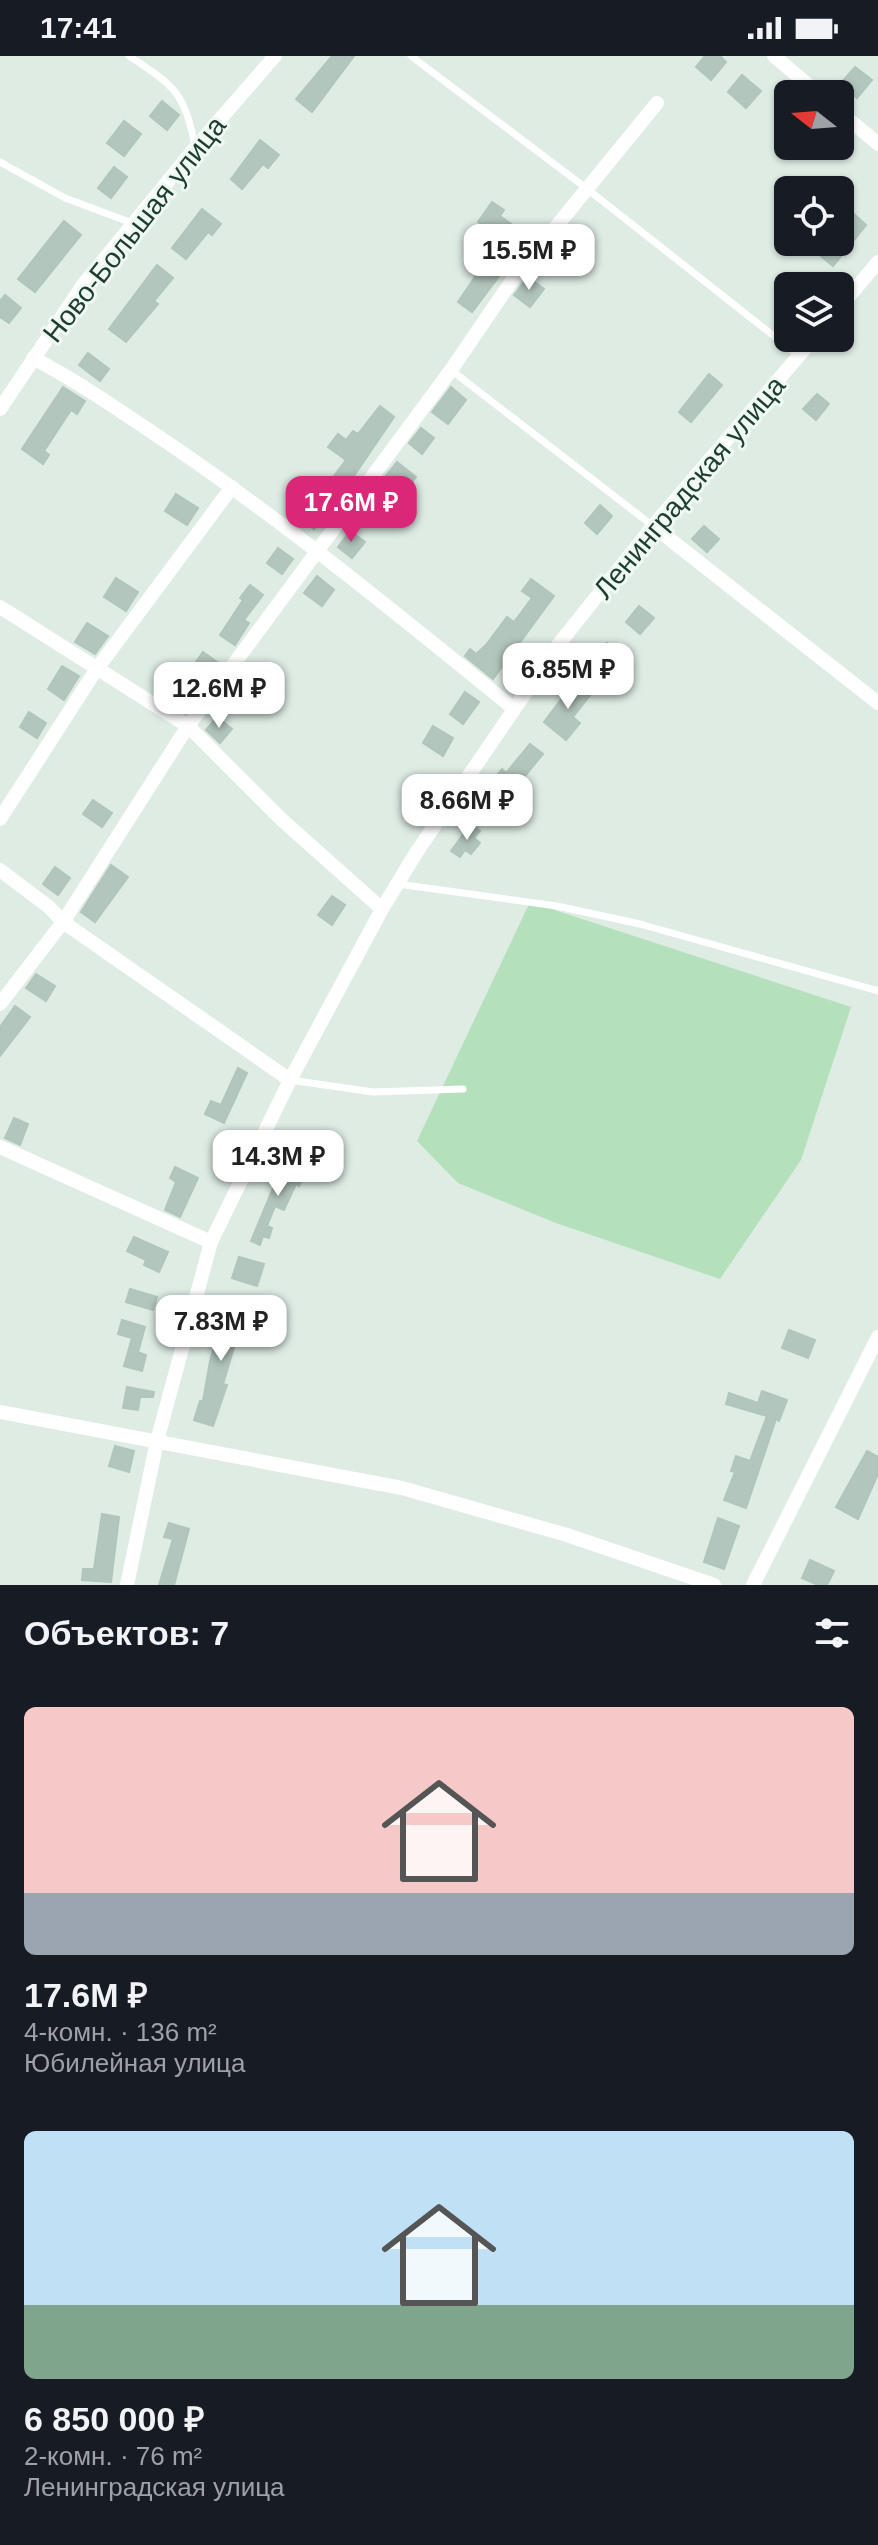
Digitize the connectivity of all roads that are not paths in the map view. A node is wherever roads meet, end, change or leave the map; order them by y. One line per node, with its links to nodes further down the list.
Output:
1 (129, 56): 9 (lane)
2 (275, 56): 9 (street, Ново-Большая улица)
3 (411, 56): 11 (lane)
4 (774, 56): 5 (street)
5 (802, 80)
6 (657, 103): 11 (street)
7 (854, 124): 8 (street)
8 (878, 144)
9 (196, 147): 12 (street, Ново-Большая улица)
10 (0, 162): 12 (lane)
11 (586, 188): 16 (lane); 18 (street)
12 (133, 223): 17 (street, Ново-Большая улица)
13 (878, 262): 14 (street)
14 (854, 290)
15 (802, 352): 16 (street, Ленинградская улица)
16 (799, 355): 21 (street, Ленинградская улица)
17 (33, 358): 19 (street, Ново-Большая улица); 20 (street)
18 (451, 370): 21 (lane); 22 (street)
19 (0, 409)
20 (232, 487): 22 (street); 24 (street)
21 (653, 526): 25 (street); 26 (street, Ленинградская улица)
22 (317, 549): 26 (street); 27 (street)
23 (0, 607): 24 (street)
24 (96, 670): 27 (street); 28 (street)
25 (878, 703)
26 (513, 708): 30 (street, Ленинградская улица)
27 (188, 726): 31 (street); 32 (street)
28 (0, 819)
29 (0, 870): 32 (street)
30 (398, 884): 31 (street, Ленинградская улица); 33 (lane)
31 (382, 909): 35 (street, Ленинградская улица)
32 (63, 922): 34 (street); 35 (street)
33 (878, 991)
34 (0, 1004)
35 (290, 1080): 36 (lane); 38 (street, Ленинградская улица)
36 (463, 1089)
37 (0, 1147): 38 (street)
38 (211, 1242): 41 (street, Ленинградская улица)
39 (878, 1337): 44 (street)
40 (0, 1412): 41 (street)
41 (157, 1441): 42 (street, Ленинградская улица); 43 (street)
42 (127, 1585)
43 (714, 1585)
44 (753, 1585)

